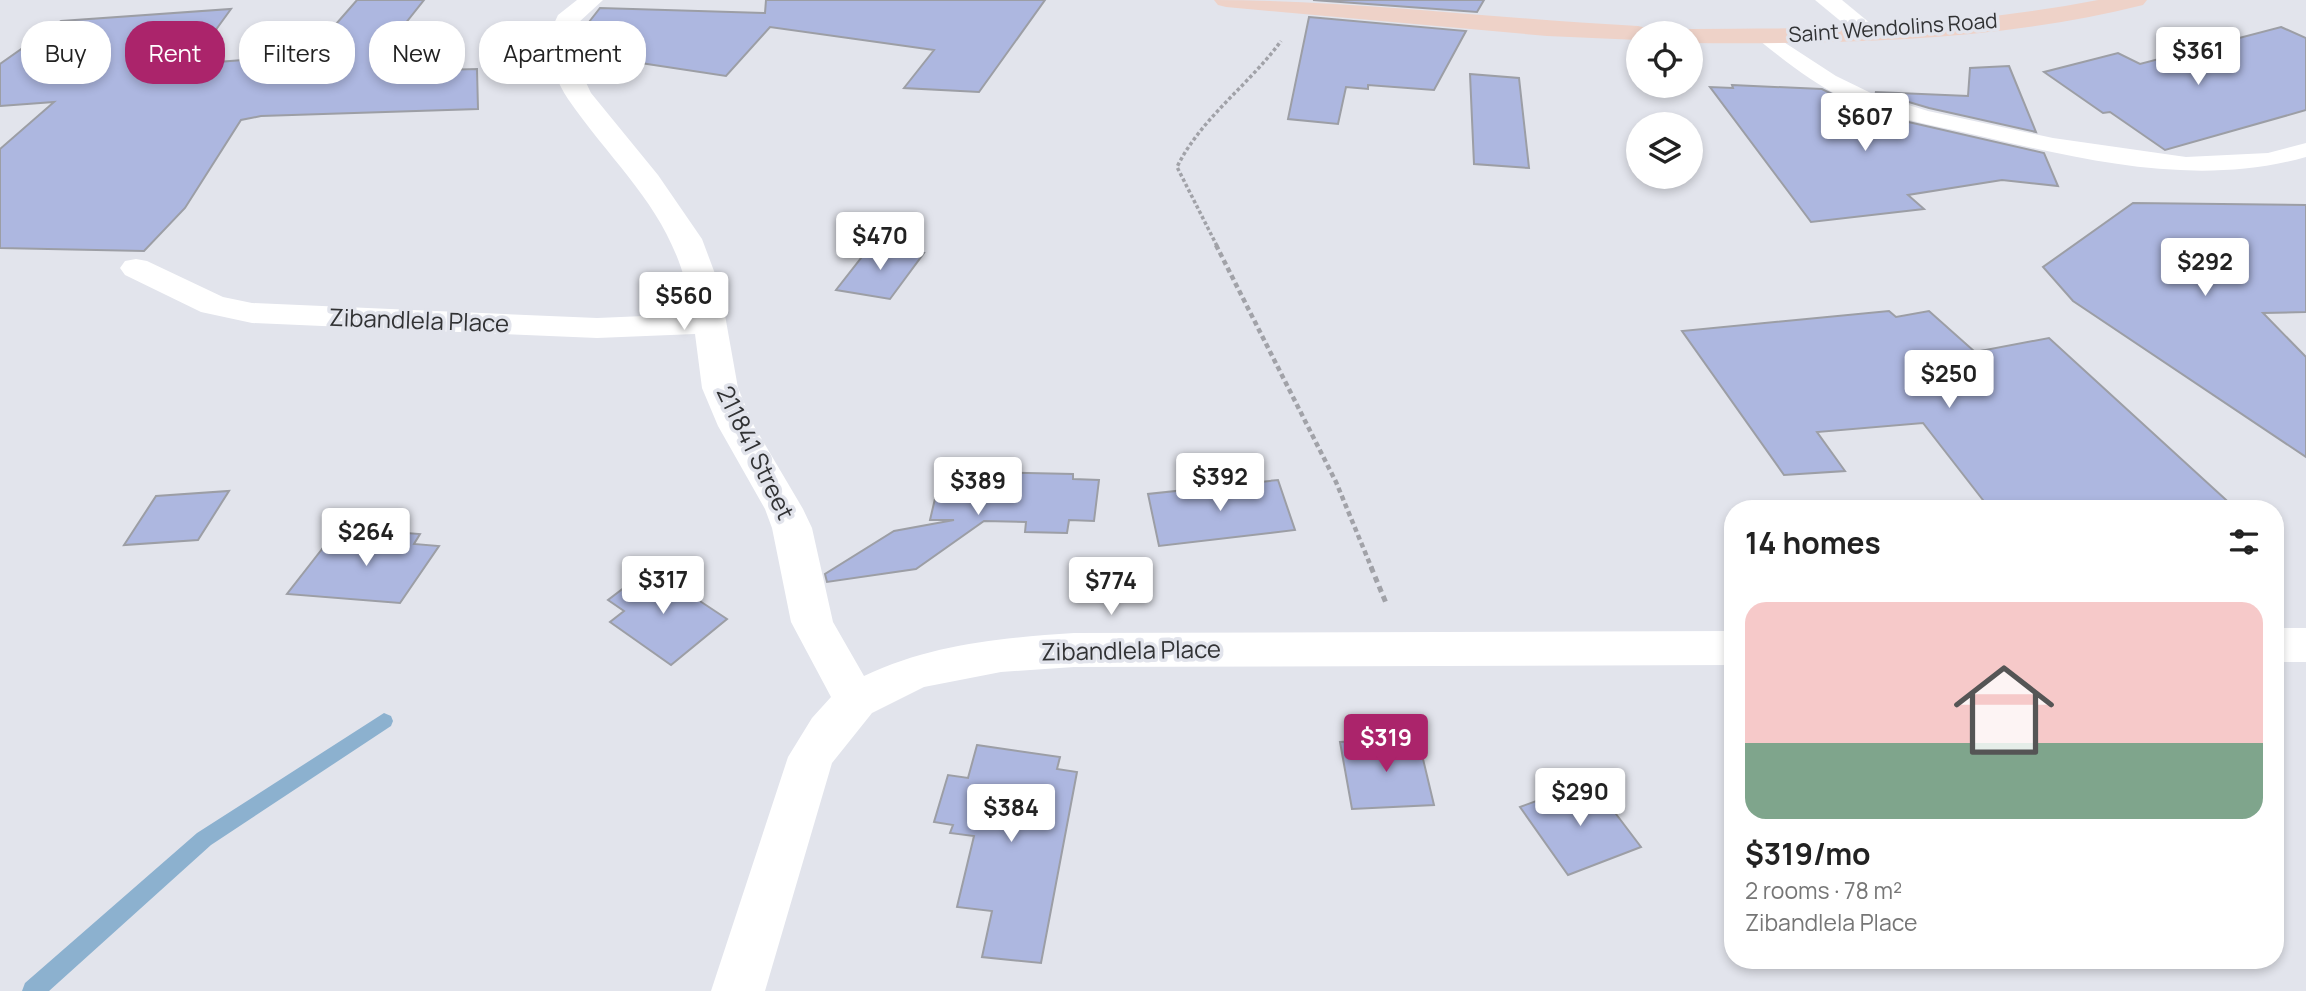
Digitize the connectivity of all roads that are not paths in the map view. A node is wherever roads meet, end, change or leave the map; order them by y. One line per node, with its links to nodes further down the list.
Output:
1 (591, 0): 11 (street, 211841 Street)
2 (1226, 0): 5 (street)
3 (1827, 0): 6 (street)
4 (2135, 0): 6 (street, Saint Wendolins Road)
5 (1626, 32)
6 (1870, 33): 8 (street, Saint Wendolins Road)
7 (1703, 36): 8 (street, Saint Wendolins Road)
8 (1767, 37): 9 (lane)
9 (2306, 150)
10 (136, 268): 11 (street, Zibandlela Place)
11 (710, 323): 15 (street, 211841 Street)
12 (2284, 645): 13 (street)
13 (2306, 645)
14 (1724, 648): 15 (street, Zibandlela Place)
15 (856, 700): 16 (street, Zibandlela Place)
16 (738, 991)

